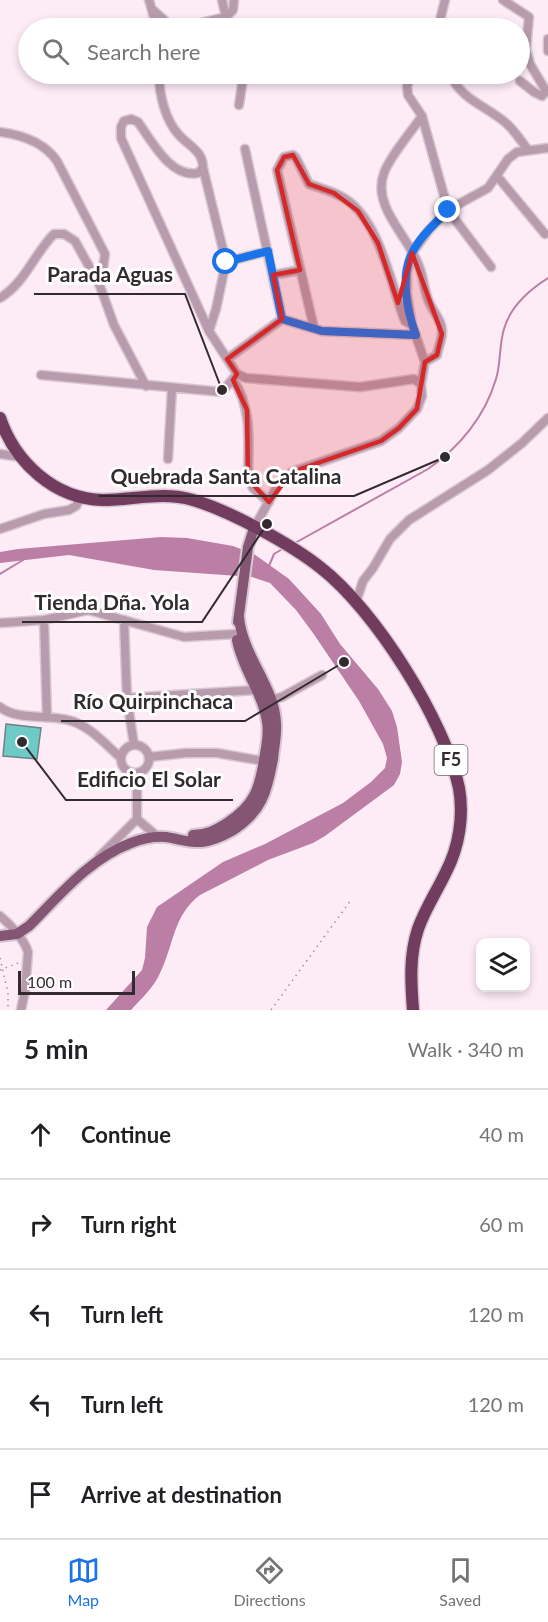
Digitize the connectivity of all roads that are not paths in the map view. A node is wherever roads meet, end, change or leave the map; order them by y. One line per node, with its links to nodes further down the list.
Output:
1 (149, 0): 6 (street)
2 (222, 0): 7 (street)
3 (234, 0): 7 (street)
4 (445, 0): 11 (street)
5 (503, 0): 12 (street)
6 (153, 10): 8 (street); 9 (street)
7 (226, 17): 10 (street)
8 (155, 18)
9 (162, 18)
10 (222, 18)
11 (440, 18)
12 (529, 18)
13 (548, 39): 14 (street)
14 (548, 51)
15 (530, 64): 20 (street)
16 (160, 84): 27 (street)
17 (242, 84): 21 (street)
18 (408, 84): 22 (street)
19 (455, 84): 26 (street)
20 (524, 84)
21 (239, 105)
22 (422, 116): 29 (street); 32 (street)
23 (0, 132): 37 (street)
24 (548, 148): 26 (street)
25 (245, 149): 31 (street)
26 (528, 150): 28 (street)
27 (203, 168): 33 (street); 42 (street)
28 (497, 176): 29 (street); 30 (street)
29 (448, 210): 32 (street); 34 (street)
30 (545, 234)
31 (268, 251): 33 (street); 36 (street)
32 (412, 253): 40 (street); 45 (street)
33 (226, 262): 42 (street)
34 (491, 267)
35 (300, 270): 36 (street); 40 (street); 41 (street)
36 (273, 274): 39 (street)
37 (97, 281): 38 (street); 49 (street)
38 (0, 298)
39 (282, 319): 41 (street); 44 (street)
40 (412, 325): 43 (street)
41 (314, 328): 43 (street)
42 (208, 331): 44 (street)
43 (416, 335): 45 (street)
44 (227, 359): 47 (street)
45 (425, 362): 48 (street)
46 (41, 375): 49 (street)
47 (235, 377): 48 (street); 50 (street); 57 (street)
48 (421, 384): 57 (street)
49 (146, 386): 50 (street)
50 (172, 388): 55 (street)
51 (0, 418): 54 (highway, F5)
52 (548, 418): 60 (street)
53 (0, 454): 54 (street)
54 (20, 457): 56 (highway, F5)
55 (168, 459)
56 (81, 497): 58 (highway, F5); 59 (street)
57 (269, 502): 58 (street)
58 (254, 528): 60 (highway, F5); 61 (main road)
59 (0, 529)
60 (356, 602): 83 (highway, F5)
61 (239, 617): 65 (main road); 67 (main road)
62 (44, 620): 63 (street); 64 (street); 71 (street)
63 (124, 620): 65 (street); 68 (street)
64 (0, 623)
65 (236, 634): 67 (main road)
66 (322, 675): 69 (street)
67 (260, 687): 68 (street); 69 (main road)
68 (127, 698): 72 (street)
69 (266, 701): 75 (main road)
70 (0, 707): 71 (street)
71 (47, 717): 74 (street)
72 (134, 745): 73 (street); 74 (street)
73 (149, 757): 75 (street); 76 (street)
74 (121, 758): 76 (street)
75 (268, 762): 78 (main road)
76 (137, 773): 77 (street)
77 (137, 819): 78 (street); 79 (street)
78 (162, 838): 79 (main road)
79 (94, 862): 81 (main road)
80 (0, 916): 81 (street)
81 (9, 936): 82 (street)
82 (21, 1010)
83 (413, 1010)

